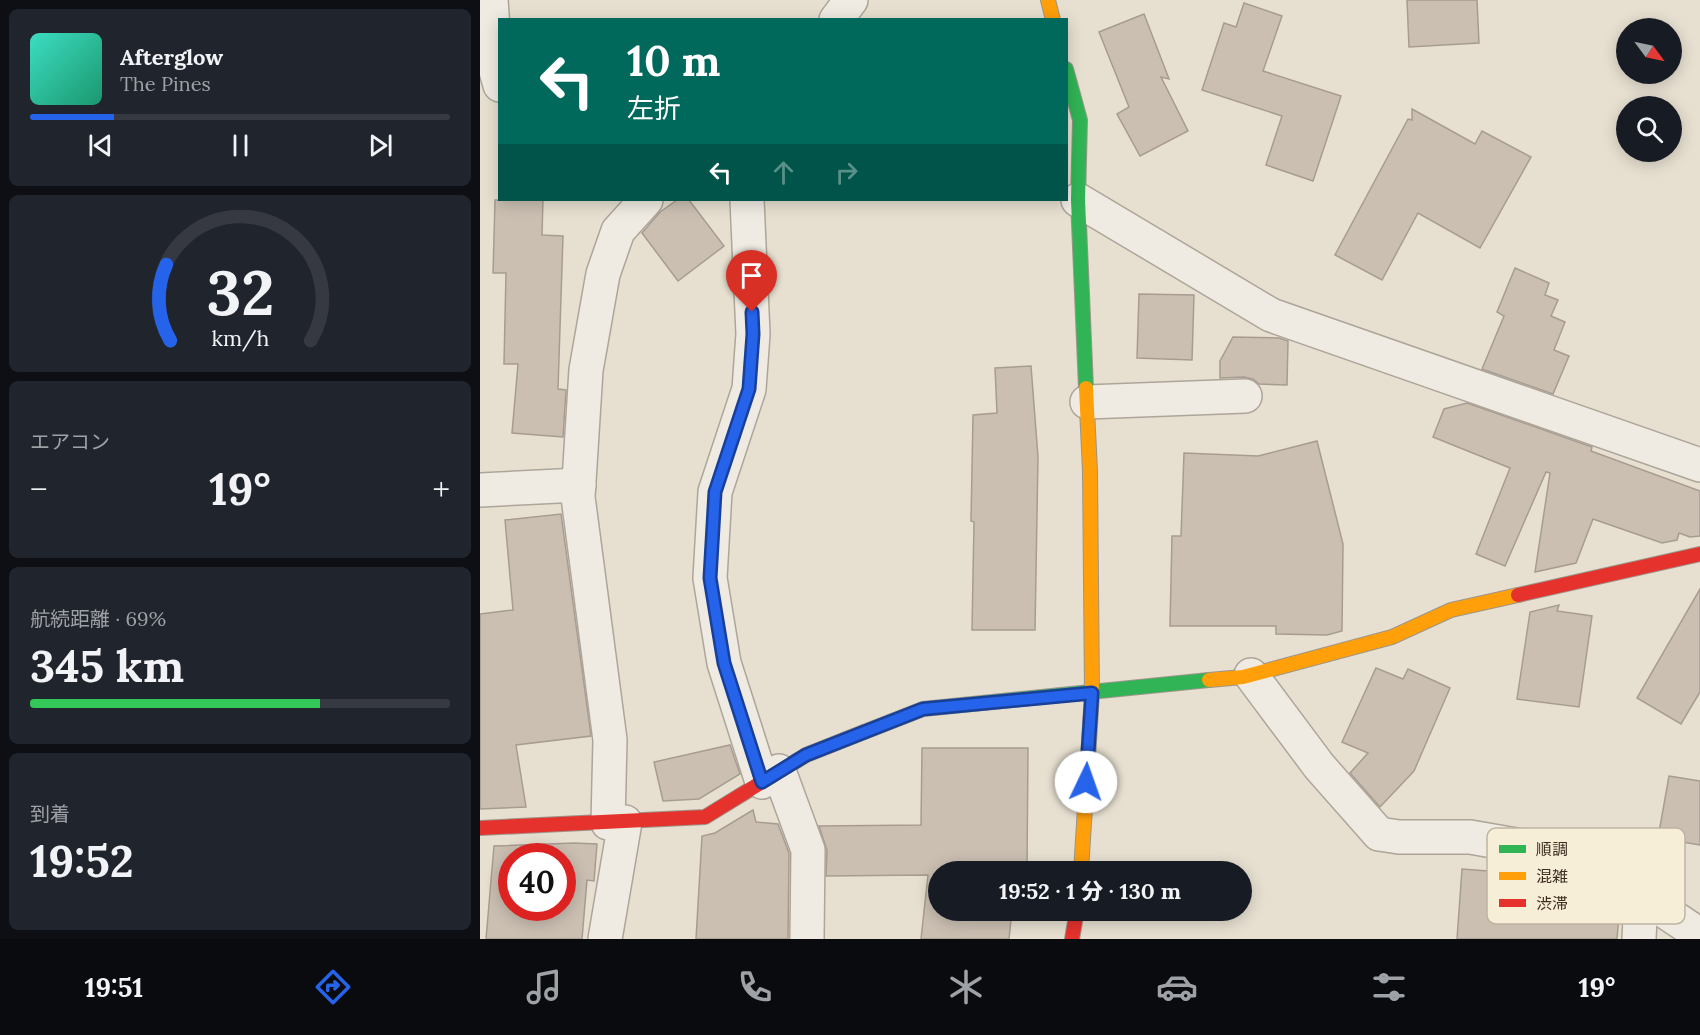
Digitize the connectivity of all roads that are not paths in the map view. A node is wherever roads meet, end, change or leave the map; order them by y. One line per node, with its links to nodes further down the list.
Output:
1 (491, 0): 7 (street)
2 (851, 0): 4 (street)
3 (1048, 0): 5 (street)
4 (838, 18)
5 (1052, 18)
6 (1068, 76): 8 (street)
7 (498, 78)
8 (1078, 200): 12 (street); 13 (street)
9 (645, 201): 14 (street)
10 (747, 201): 19 (street)
11 (1245, 396): 12 (street)
12 (1087, 402): 18 (street)
13 (1700, 465)
14 (579, 485): 15 (street); 20 (street)
15 (480, 490)
16 (1700, 554): 17 (street)
17 (1251, 675): 18 (street); 22 (street)
18 (1092, 693): 19 (street); 23 (street)
19 (770, 777): 20 (street); 29 (street)
20 (616, 823): 21 (street); 28 (street)
21 (480, 828)
22 (1487, 840)
23 (1082, 861)
24 (1075, 921): 30 (street)
25 (1640, 924): 31 (street)
26 (1683, 924): 27 (street)
27 (1700, 935)
28 (605, 939)
29 (807, 939)
30 (1072, 939)
31 (1639, 939)

